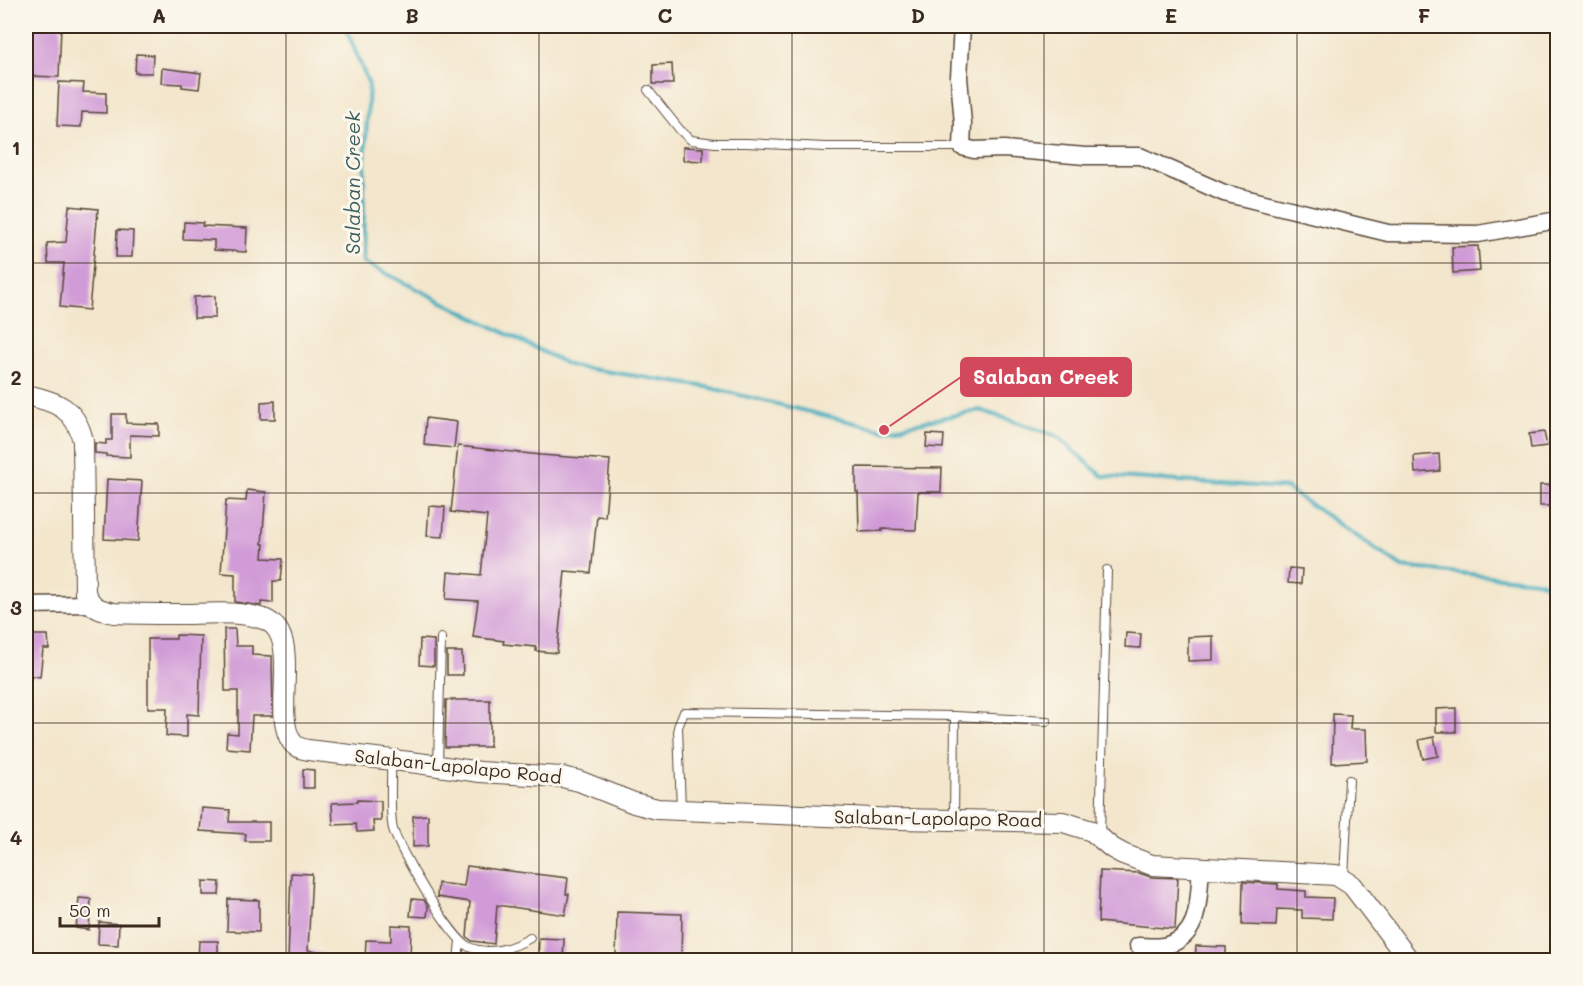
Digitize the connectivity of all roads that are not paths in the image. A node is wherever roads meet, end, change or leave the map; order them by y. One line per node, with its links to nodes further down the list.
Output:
1 (962, 26): 3 (street)
2 (648, 90): 3 (lane)
3 (962, 147): 4 (street)
4 (1557, 220)
5 (26, 395): 7 (street)
6 (1107, 570): 17 (lane)
7 (90, 603): 8 (street); 12 (street, Salaban-Lapolapo Road)
8 (26, 605)
9 (441, 638): 13 (lane)
10 (955, 716): 11 (lane); 15 (lane); 16 (lane)
11 (1047, 721)
12 (392, 759): 13 (street, Salaban-Lapolapo Road); 21 (lane)
13 (438, 765): 15 (street, Salaban-Lapolapo Road)
14 (1349, 780): 19 (lane)
15 (681, 809): 16 (street, Salaban-Lapolapo Road)
16 (954, 820): 17 (street, Salaban-Lapolapo Road)
17 (1100, 836): 18 (street, Salaban-Lapolapo Road)
18 (1201, 868): 19 (street, Salaban-Lapolapo Road); 22 (street)
19 (1344, 880): 24 (street)
20 (530, 938): 21 (lane)
21 (460, 941): 23 (lane)
22 (1138, 946)
23 (458, 960)
24 (1409, 960)

